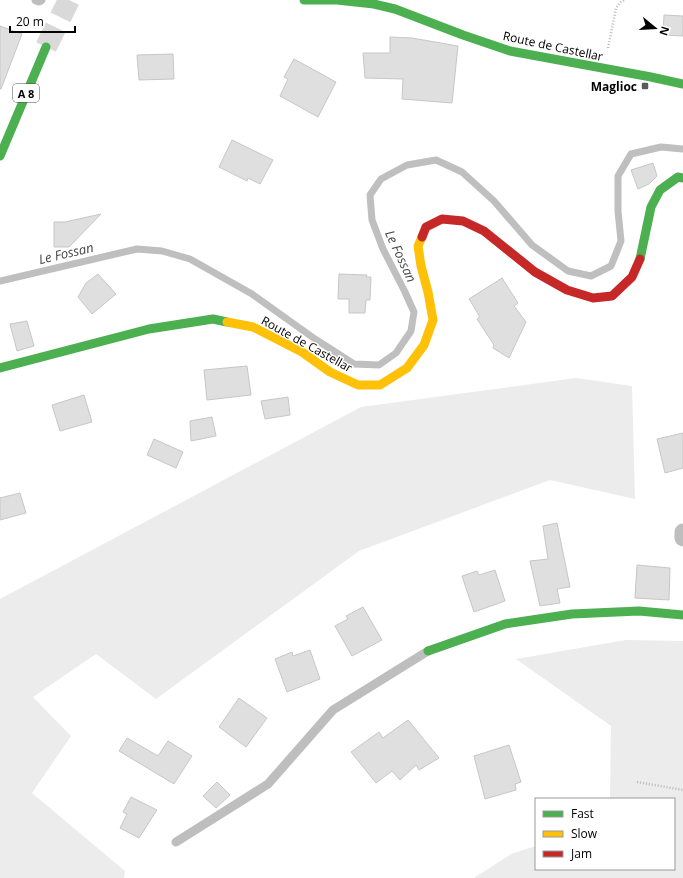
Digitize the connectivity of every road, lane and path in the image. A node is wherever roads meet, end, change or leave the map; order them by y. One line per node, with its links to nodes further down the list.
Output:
1 (36, 0): 2 (lane)
2 (41, 0)
3 (304, 0): 6 (main road, Route de Castellar)
4 (625, 0): 6 (path)
5 (46, 47): 8 (main road, A 8)
6 (603, 69): 7 (main road, Route de Castellar)
7 (683, 84)
8 (0, 156)
9 (683, 178): 10 (main road, Route de Castellar)
10 (0, 368)
11 (683, 532): 12 (street)
12 (683, 538)
13 (683, 615): 14 (main road)
14 (428, 651): 17 (lane)
15 (637, 782): 16 (path)
16 (683, 790)
17 (176, 842)

